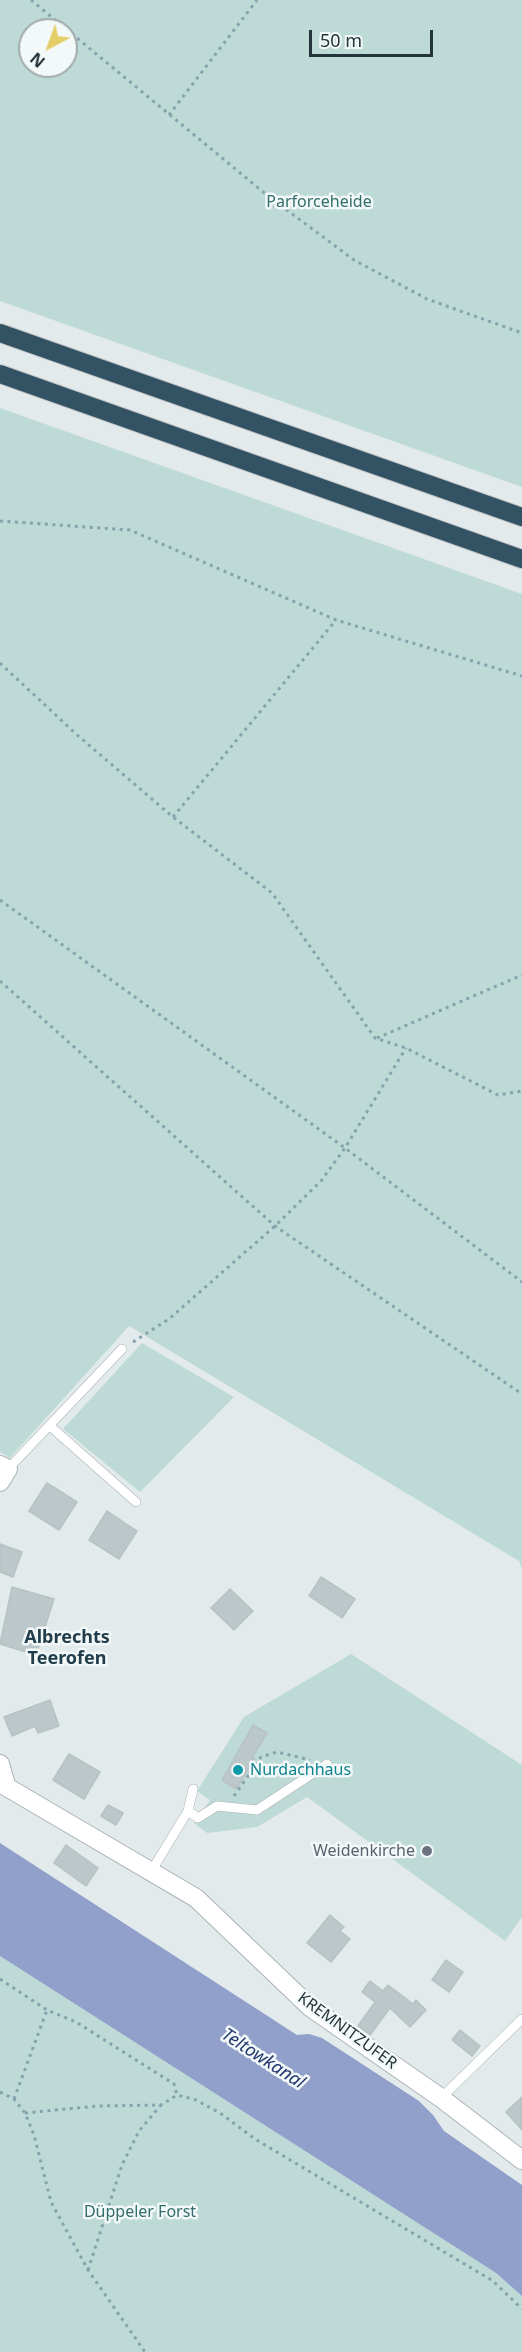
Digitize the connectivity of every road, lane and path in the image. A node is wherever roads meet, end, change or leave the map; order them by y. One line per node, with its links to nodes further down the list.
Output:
1 (31, 0): 3 (path)
2 (257, 0): 3 (path)
3 (169, 116): 5 (path)
4 (0, 333): 7 (highway)
5 (522, 333)
6 (0, 374): 9 (highway)
7 (522, 517)
8 (0, 521): 10 (path)
9 (522, 559)
10 (336, 620): 12 (path); 13 (path)
11 (0, 663): 13 (path)
12 (522, 676)
13 (173, 818): 17 (path)
14 (0, 900): 20 (path)
15 (522, 975): 17 (path)
16 (0, 981): 21 (path)
17 (375, 1038): 18 (path)
18 (406, 1048): 19 (path); 20 (path)
19 (522, 1090)
20 (345, 1148): 21 (path); 22 (path)
21 (275, 1226): 23 (path); 24 (path)
22 (522, 1282)
23 (122, 1349): 25 (lane)
24 (522, 1394)
25 (50, 1426): 26 (lane); 27 (lane)
26 (5, 1468)
27 (136, 1502)
28 (0, 1764): 30 (street)
29 (327, 1764): 32 (lane); 32 (path)
30 (3, 1784): 34 (street)
31 (193, 1789): 33 (lane)
32 (217, 1806): 33 (lane)
33 (188, 1811): 34 (lane)
34 (152, 1870): 40 (street, KREMNITZUFER)
35 (0, 1979): 36 (path)
36 (47, 2010): 39 (path); 41 (path)
37 (522, 2019): 40 (lane)
38 (0, 2092): 41 (path)
39 (177, 2096): 42 (path); 46 (path)
40 (441, 2098): 44 (street, KREMNITZUFER)
41 (14, 2099): 43 (path)
42 (161, 2104): 43 (path); 45 (path)
43 (25, 2113): 45 (path)
44 (522, 2160)
45 (88, 2270): 47 (path)
46 (522, 2309)
47 (145, 2352)

